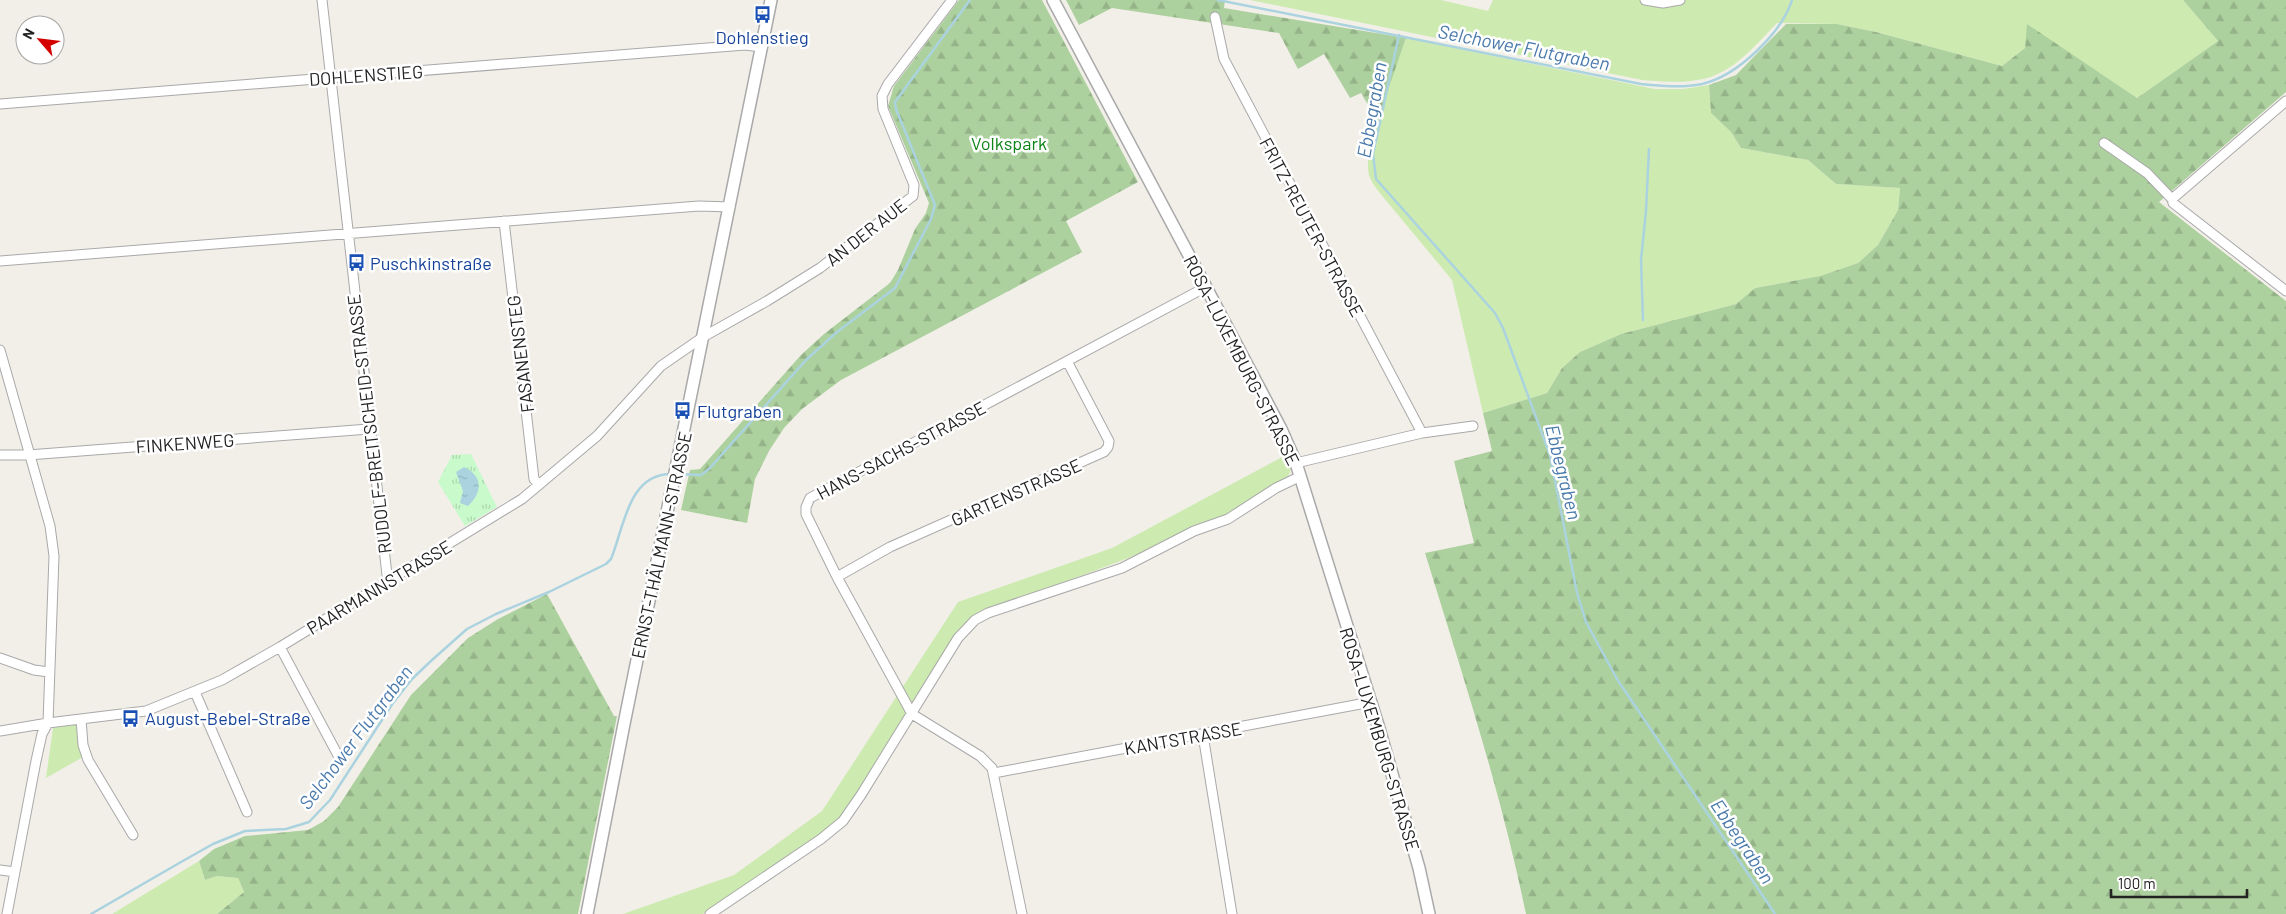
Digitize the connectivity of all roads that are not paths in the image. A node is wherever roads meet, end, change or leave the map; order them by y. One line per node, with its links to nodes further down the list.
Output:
1 (322, 0): 9 (street, RUDOLF-BREITSCHEID-STRASSE)
2 (771, 0): 8 (street, ERNST-THÄLMANN-STRASSE)
3 (952, 0): 20 (street, AN DER AUE)
4 (1053, 0): 18 (street, ROSA-LUXEMBURG-STRASSE)
5 (1645, 0): 6 (street)
6 (1680, 0)
7 (1215, 16): 25 (street, FRITZ-REUTER-STRASSE)
8 (762, 48): 9 (street, DOHLENSTIEG); 14 (street, ERNST-THÄLMANN-STRASSE)
9 (331, 78): 11 (street, DOHLENSTIEG); 16 (street, RUDOLF-BREITSCHEID-STRASSE)
10 (2286, 101): 13 (street)
11 (0, 104)
12 (2104, 143): 13 (street)
13 (2172, 199): 19 (street)
14 (730, 207): 15 (street); 20 (street, ERNST-THÄLMANN-STRASSE)
15 (504, 221): 16 (street); 30 (street, FASANENSTEG)
16 (347, 234): 17 (street); 24 (street, RUDOLF-BREITSCHEID-STRASSE)
17 (0, 261)
18 (1206, 287): 22 (street, HANS-SACHS-STRASSE); 28 (street, ROSA-LUXEMBURG-STRASSE)
19 (2286, 291)
20 (703, 337): 30 (street, PAARMANNSTRASSE); 50 (street, ERNST-THÄLMANN-STRASSE)
21 (0, 350): 27 (street)
22 (1067, 361): 31 (street, HANS-SACHS-STRASSE); 31 (street, GARTENSTRASSE)
23 (1474, 426): 25 (street)
24 (369, 429): 27 (street, FINKENWEG); 32 (street, RUDOLF-BREITSCHEID-STRASSE)
25 (1422, 433): 28 (street)
26 (0, 455): 27 (street, FINKENWEG)
27 (28, 456): 35 (street)
28 (1296, 463): 29 (street, ROSA-LUXEMBURG-STRASSE)
29 (1299, 477): 37 (street, ROSA-LUXEMBURG-STRASSE); 38 (street)
30 (539, 485): 32 (street, PAARMANNSTRASSE)
31 (837, 577): 38 (street, HANS-SACHS-STRASSE)
32 (389, 580): 33 (street, PAARMANNSTRASSE)
33 (280, 647): 36 (street, PAARMANNSTRASSE); 43 (street)
34 (0, 658): 35 (street)
35 (49, 672): 40 (street)
36 (196, 692): 39 (street, PAARMANNSTRASSE); 45 (street)
37 (1372, 702): 42 (street, KANTSTRASSE); 54 (street, ROSA-LUXEMBURG-STRASSE)
38 (912, 714): 44 (street); 51 (street)
39 (81, 719): 40 (street, PAARMANNSTRASSE); 46 (street)
40 (48, 722): 41 (street, PAARMANNSTRASSE); 48 (street)
41 (0, 731)
42 (1203, 735): 44 (street, KANTSTRASSE); 53 (street)
43 (341, 761)
44 (994, 773): 52 (street)
45 (247, 812)
46 (133, 835)
47 (0, 870): 48 (street)
48 (15, 872): 49 (street)
49 (7, 914)
50 (587, 914)
51 (710, 914)
52 (1022, 914)
53 (1232, 914)
54 (1429, 914)

